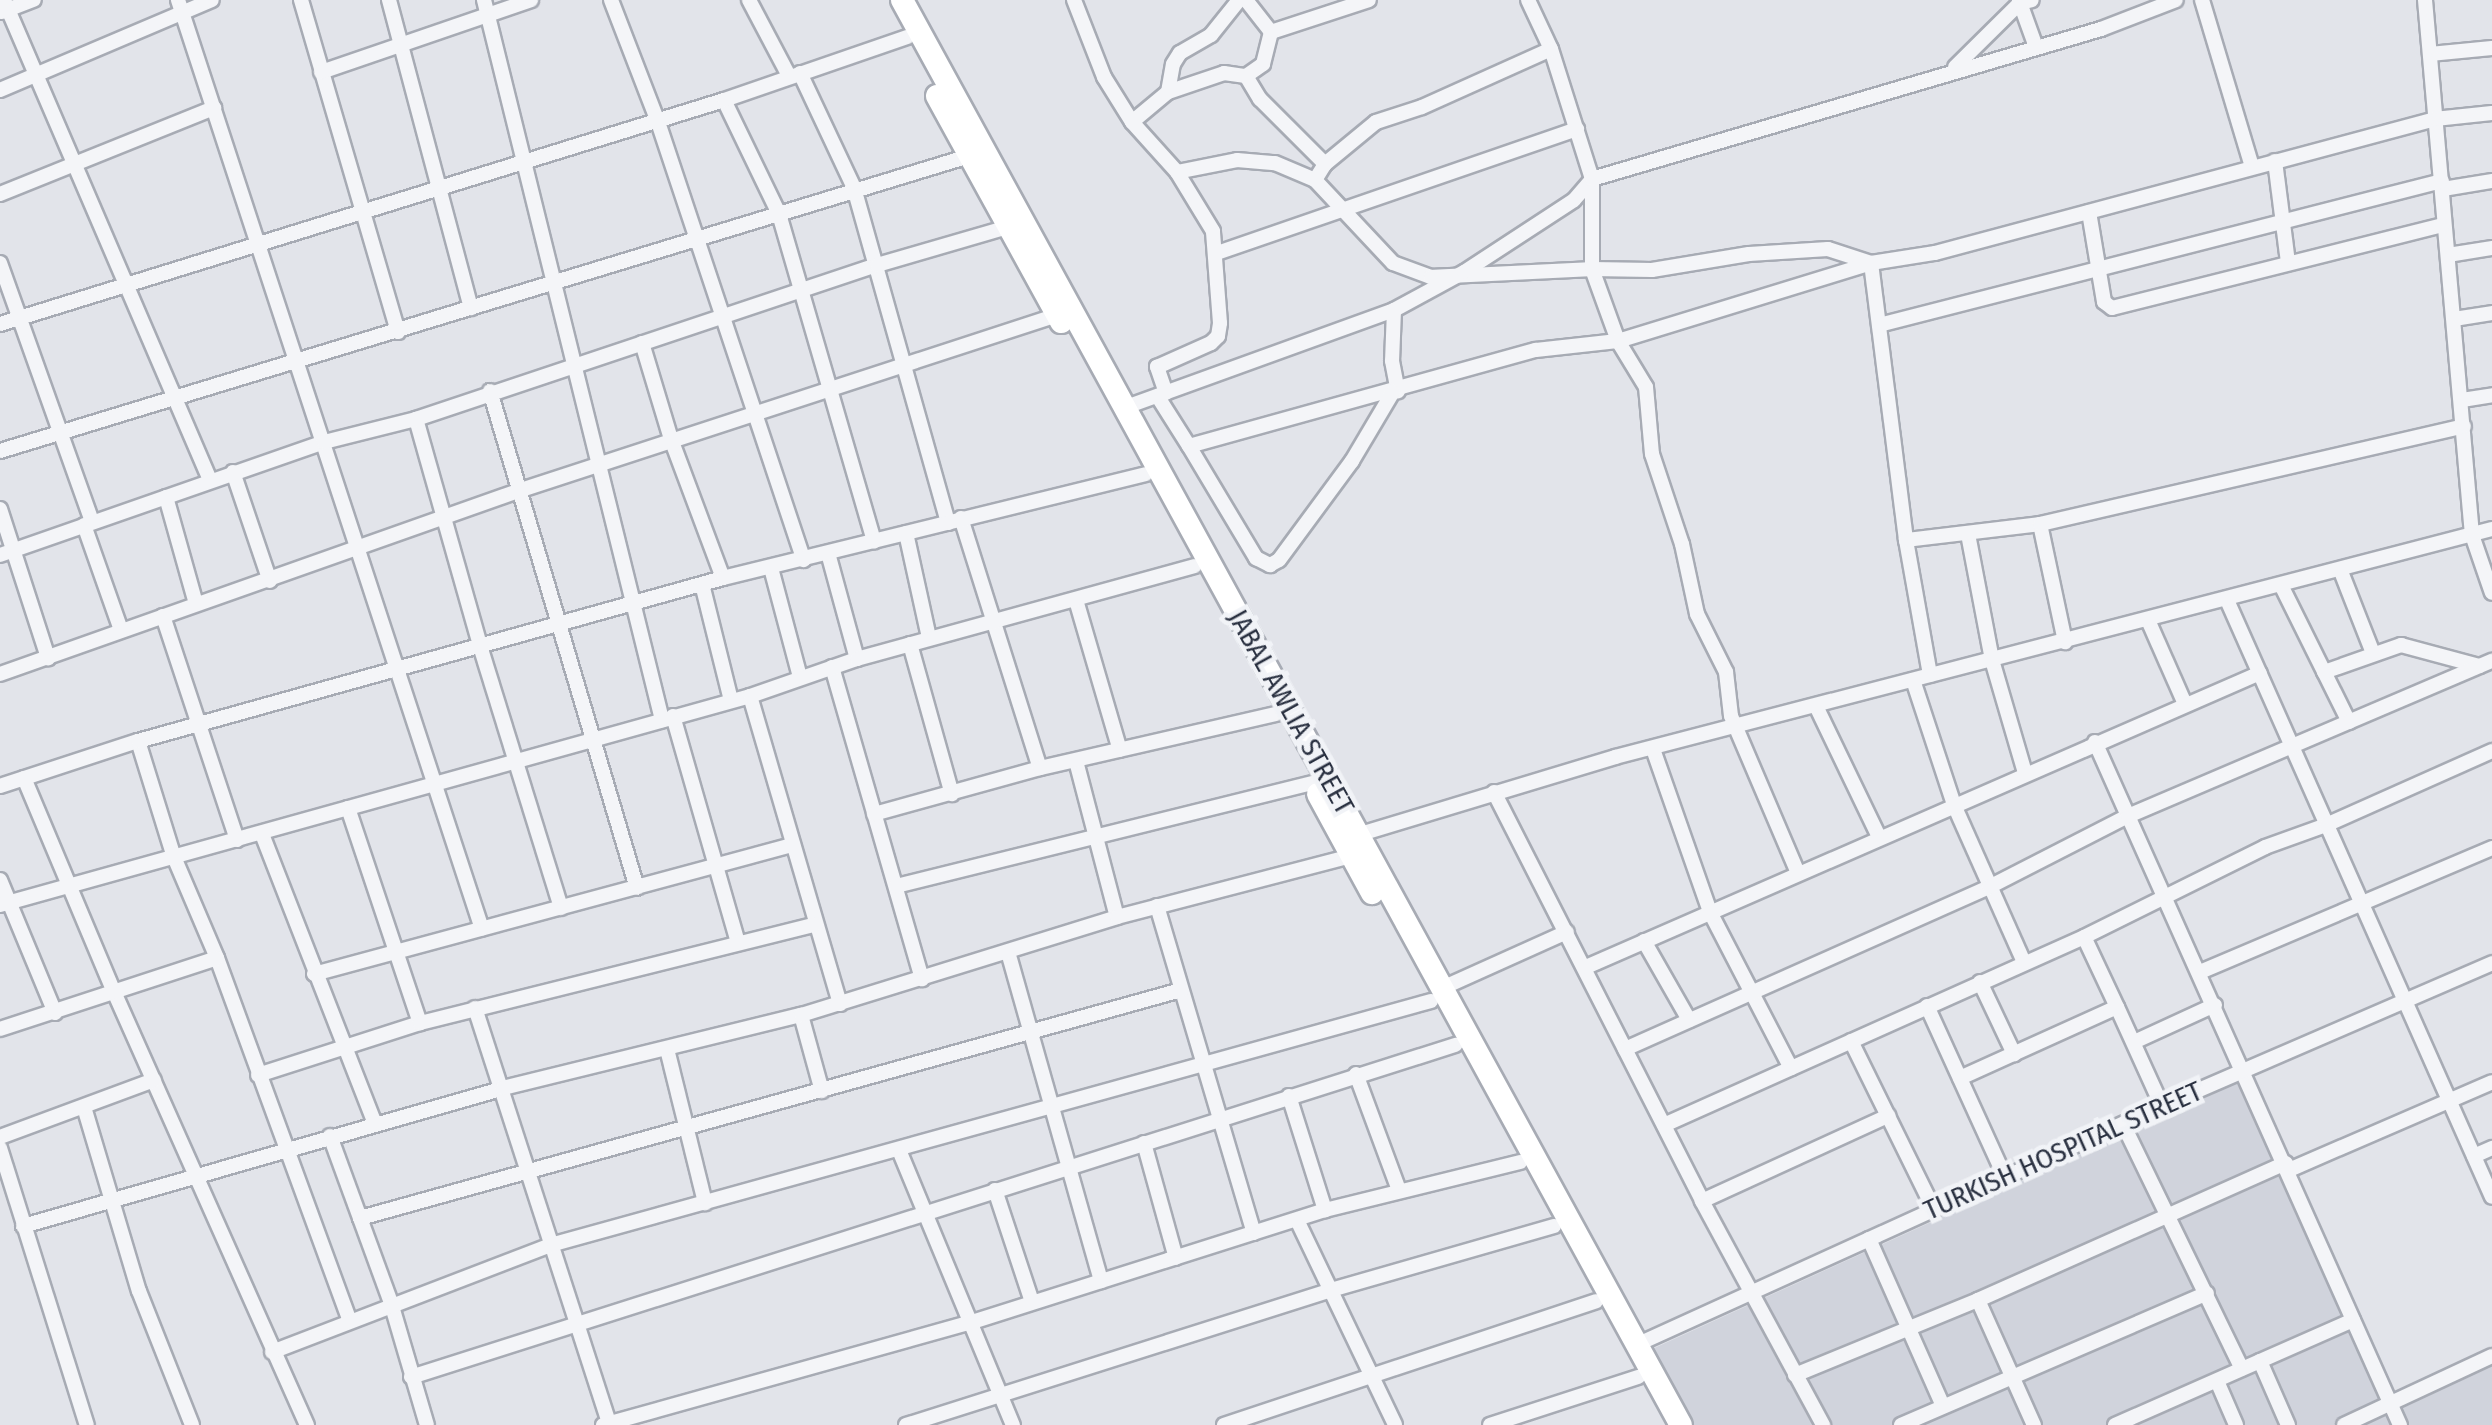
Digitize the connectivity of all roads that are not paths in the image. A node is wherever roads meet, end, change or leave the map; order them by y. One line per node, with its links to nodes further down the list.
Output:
1 (34, 0): 19 (street)
2 (212, 0): 18 (street)
3 (301, 0): 29 (street)
4 (389, 0): 23 (street)
5 (531, 0): 20 (street)
6 (612, 0): 38 (street)
7 (749, 0): 30 (street)
8 (1074, 0): 40 (street)
9 (1238, 0): 34 (street)
10 (1246, 0): 21 (street)
11 (1369, 0): 21 (street)
12 (1528, 0): 26 (street)
13 (2176, 0): 24 (street)
14 (2202, 0): 47 (street)
15 (2426, 0): 27 (street)
16 (2024, 1): 24 (street); 28 (street)
17 (901, 2): 22 (main road, JABAL AWLIA STREET); 100 (main road, JABAL AWLIA STREET)
18 (180, 6): 31 (street); 36 (street)
19 (4, 8): 31 (street)
20 (486, 8): 23 (street); 44 (street)
21 (1271, 32): 32 (street)
22 (907, 38): 30 (street); 42 (main road, JABAL AWLIA STREET)
23 (401, 46): 29 (street); 53 (street)
24 (2036, 47): 28 (street)
25 (2492, 48): 27 (street)
26 (1551, 49): 41 (street); 46 (street)
27 (2430, 54): 39 (street)
28 (1951, 71): 49 (street)
29 (320, 72): 58 (street)
30 (794, 74): 35 (street); 54 (street)
31 (39, 75): 33 (street); 45 (street)
32 (1246, 76): 34 (street); 46 (street)
33 (0, 90)
34 (1168, 92): 40 (street)
35 (724, 100): 38 (street); 59 (street)
36 (214, 108): 45 (street); 64 (street)
37 (2492, 114): 39 (street)
38 (657, 119): 44 (street); 63 (street)
39 (2435, 119): 43 (street); 52 (street)
40 (1132, 122): 48 (street)
41 (1578, 129): 49 (street); 56 (street)
42 (969, 156): 54 (street); 62 (main road, JABAL AWLIA STREET)
43 (2274, 161): 47 (street); 60 (street)
44 (526, 162): 53 (street); 76 (street)
45 (77, 163): 55 (street); 75 (street)
46 (1325, 164): 50 (street)
47 (2252, 167): 57 (street)
48 (1177, 172): 50 (street); 66 (street)
49 (1592, 179): 73 (street); 74 (street)
50 (1314, 180): 56 (street)
51 (2492, 181): 52 (street)
52 (2442, 185): 60 (street); 61 (street)
53 (440, 186): 58 (street); 78 (street)
54 (854, 188): 59 (street); 71 (street)
55 (0, 194)
56 (1342, 212): 66 (street); 74 (street)
57 (2089, 212): 69 (street); 72 (street)
58 (362, 213): 64 (street); 87 (street)
59 (779, 214): 63 (street); 77 (street)
60 (2282, 219): 70 (street); 72 (street)
61 (2443, 225): 67 (street); 70 (street)
62 (1008, 228): 71 (street); 81 (main road, JABAL AWLIA STREET)
63 (695, 240): 76 (street); 82 (street)
64 (260, 241): 75 (street); 90 (street)
65 (2492, 248): 67 (street)
66 (1218, 253): 96 (street)
67 (2448, 254): 84 (street)
68 (0, 263): 83 (street)
69 (1871, 263): 73 (street); 86 (street); 88 (street)
70 (2288, 263): 72 (street)
71 (877, 265): 77 (street); 91 (street)
72 (2098, 266): 86 (street)
73 (1592, 269): 74 (street); 88 (street)
74 (1464, 272): 79 (street)
75 (128, 284): 83 (street); 98 (street)
76 (558, 284): 78 (street); 92 (street)
77 (804, 290): 82 (street); 93 (street)
78 (471, 308): 87 (street)
79 (1394, 310): 95 (street); 96 (street)
80 (2492, 313): 84 (street)
81 (1057, 316): 91 (street); 111 (main road, JABAL AWLIA STREET)
82 (722, 317): 89 (street); 101 (street)
83 (20, 318): 85 (street); 104 (street)
84 (2454, 319): 99 (street)
85 (0, 324)
86 (1879, 325): 124 (street)
87 (398, 332): 90 (street)
88 (1618, 341): 95 (street); 172 (street)
89 (642, 343): 92 (street); 105 (street)
90 (296, 358): 98 (street); 106 (street)
91 (906, 362): 93 (street); 117 (street)
92 (577, 365): 94 (street); 109 (street)
93 (830, 388): 101 (street); 125 (street)
94 (490, 391): 102 (street); 113 (street)
95 (1395, 391): 107 (street); 107 (street)
96 (1162, 395): 100 (street); 107 (street)
97 (2492, 395): 99 (street)
98 (175, 397): 104 (street); 112 (street)
99 (2462, 400): 103 (street)
100 (1126, 407): 199 (main road, JABAL AWLIA STREET)
101 (757, 412): 105 (street); 129 (street)
102 (416, 419): 106 (street); 116 (street)
103 (2464, 426): 119 (street); 123 (street)
104 (62, 431): 108 (street); 118 (street)
105 (671, 439): 109 (street); 133 (street)
106 (324, 442): 110 (street); 126 (street)
107 (1190, 446)
108 (0, 451)
109 (602, 464): 113 (street); 141 (street)
110 (232, 472): 112 (street); 134 (street)
111 (1146, 474): 117 (street); 130 (main road, JABAL AWLIA STREET)
112 (210, 480): 114 (street)
113 (518, 491): 116 (street); 145 (street)
114 (166, 497): 118 (street); 140 (street)
115 (0, 509): 127 (street)
116 (442, 517): 126 (street); 150 (street)
117 (954, 520): 121 (street); 144 (street)
118 (88, 524): 127 (street); 146 (street)
119 (2040, 524): 122 (street); 148 (street)
120 (2492, 529): 123 (street)
121 (906, 534): 125 (street); 147 (street)
122 (1968, 534): 124 (street); 154 (street)
123 (2472, 535): 132 (street); 137 (street)
124 (1906, 540): 161 (street)
125 (874, 542): 128 (street)
126 (356, 550): 134 (street); 157 (street)
127 (6, 553): 152 (street)
128 (828, 553): 129 (street); 153 (street)
129 (804, 560): 131 (street)
130 (1194, 566): 138 (street); 168 (main road, JABAL AWLIA STREET)
131 (772, 568): 133 (street); 162 (street)
132 (2340, 569): 136 (street); 151 (street)
133 (723, 578): 135 (street)
134 (270, 581): 140 (street)
135 (702, 584): 141 (street); 165 (street)
136 (2281, 585): 139 (street); 158 (street)
137 (2492, 593)
138 (1076, 600): 144 (street); 178 (street)
139 (2227, 600): 143 (street); 159 (street)
140 (196, 604): 142 (street)
141 (631, 606): 145 (street); 169 (street)
142 (163, 616): 146 (street); 171 (street)
143 (2148, 620): 148 (street); 166 (street)
144 (993, 621): 147 (street); 182 (street)
145 (559, 625): 150 (street); 173 (street)
146 (122, 630): 152 (street)
147 (928, 638): 149 (street)
148 (2066, 642): 154 (street)
149 (910, 644): 153 (street); 189 (street)
150 (480, 648): 157 (street); 180 (street)
151 (2372, 653): 155 (street); 158 (street)
152 (48, 658): 160 (street)
153 (857, 659): 156 (street)
154 (1992, 660): 161 (street); 183 (street)
155 (2486, 664): 170 (street)
156 (832, 668): 162 (street); 192 (street)
157 (396, 670): 171 (street); 187 (street)
158 (2324, 672): 170 (street)
159 (2260, 673): 166 (street); 176 (street)
160 (0, 674)
161 (1930, 676): 163 (street)
162 (800, 677): 164 (street)
163 (1913, 680): 167 (street); 190 (street)
164 (750, 696): 165 (street); 200 (street)
165 (731, 700): 169 (street)
166 (2185, 704): 175 (street)
167 (1816, 706): 172 (street); 197 (street)
168 (1276, 714): 178 (street); 185 (main road, JABAL AWLIA STREET)
169 (668, 718): 173 (street); 203 (street)
170 (2349, 722): 176 (street)
171 (200, 724): 174 (street); 198 (street)
172 (1735, 727): 177 (street); 204 (street)
173 (592, 740): 180 (street); 209 (street)
174 (138, 741): 184 (street); 202 (street)
175 (2095, 742): 183 (street); 193 (street)
176 (2292, 747): 193 (street); 194 (street)
177 (1653, 749): 188 (street); 215 (street)
178 (1120, 750): 181 (street)
179 (2492, 751): 194 (street)
180 (516, 761): 187 (street); 214 (street)
181 (1076, 761): 182 (street); 196 (street)
182 (1040, 768): 189 (street)
183 (2025, 772): 190 (street)
184 (24, 778): 186 (street); 207 (street)
185 (1312, 783): 196 (street); 199 (main road, JABAL AWLIA STREET)
186 (0, 786)
187 (433, 786): 191 (street); 218 (street)
188 (1494, 792): 199 (street); 219 (street)
189 (952, 794): 192 (street)
190 (1954, 805): 197 (street); 208 (street)
191 (348, 808): 195 (street); 224 (street)
192 (874, 814): 206 (street)
193 (2128, 816): 208 (street); 210 (street)
194 (2326, 825): 210 (street); 211 (street)
195 (262, 834): 198 (street); 230 (street)
196 (1095, 834): 206 (street); 216 (street)
197 (1879, 837): 204 (street)
198 (237, 840): 202 (street)
199 (1351, 844): 213 (street); 236 (main road, JABAL AWLIA STREET)
200 (792, 846): 203 (street); 217 (street)
201 (2492, 848): 211 (street)
202 (174, 857): 207 (street); 225 (street)
203 (716, 867): 209 (street); 222 (street)
204 (1798, 873): 215 (street)
205 (0, 880): 212 (street)
206 (896, 886): 231 (street)
207 (70, 887): 212 (street); 235 (street)
208 (1989, 887): 226 (street); 234 (street)
209 (637, 888): 214 (street)
210 (2165, 898): 220 (street); 229 (street)
211 (2360, 903): 229 (street); 237 (street)
212 (4, 904): 243 (street)
213 (1157, 906): 216 (street); 233 (street)
214 (561, 908): 218 (street)
215 (1710, 912): 221 (street); 234 (street)
216 (1118, 917): 223 (street)
217 (816, 924): 222 (street); 238 (street)
218 (482, 930): 224 (street)
219 (1567, 932): 228 (street); 236 (street)
220 (2084, 937): 226 (street); 241 (street)
221 (1644, 941): 228 (street); 245 (street)
222 (738, 943): 242 (street)
223 (1008, 952): 231 (street); 248 (street)
224 (396, 954): 230 (street); 246 (street)
225 (217, 958): 235 (street); 259 (street)
226 (2024, 962): 232 (street)
227 (2492, 964): 237 (street, TURKISH HOSPITAL STREET)
228 (1586, 967): 254 (street)
229 (2200, 972): 239 (street)
230 (314, 974): 252 (street)
231 (922, 979): 238 (street)
232 (1980, 982): 240 (street); 255 (street)
233 (1180, 990): 248 (street); 256 (street)
234 (1751, 991): 245 (street); 257 (street)
235 (114, 994): 243 (street); 262 (street)
236 (1436, 995): 251 (main road, JABAL AWLIA STREET); 256 (street); 322 (main road, JABAL AWLIA STREET)
237 (2404, 1000): 258 (street, TURKISH HOSPITAL STREET); 267 (street)
238 (840, 1004): 244 (street)
239 (2214, 1004): 250 (street); 258 (street)
240 (1927, 1006): 249 (street); 261 (street)
241 (2117, 1007): 250 (street); 255 (street)
242 (475, 1008): 246 (street); 264 (street)
243 (55, 1013): 247 (street)
244 (801, 1015): 253 (street); 265 (street)
245 (1689, 1020): 254 (street)
246 (420, 1023): 252 (street)
247 (0, 1029)
248 (1032, 1032): 265 (street); 270 (street)
249 (1851, 1041): 257 (street); 271 (street)
250 (2134, 1042): 269 (street)
251 (1455, 1044): 260 (street); 285 (main road, JABAL AWLIA STREET)
252 (344, 1046): 259 (street); 273 (street)
253 (668, 1049): 264 (street); 276 (street)
254 (1625, 1049): 275 (street)
255 (2014, 1054): 261 (street)
256 (1202, 1063): 270 (street); 272 (street)
257 (1791, 1068): 275 (street)
258 (2244, 1069): 269 (street, TURKISH HOSPITAL STREET); 287 (street)
259 (258, 1074): 282 (street)
260 (1356, 1074): 266 (street); 292 (street)
261 (1960, 1078): 290 (street)
262 (154, 1080): 268 (street); 289 (street)
263 (2492, 1082): 267 (street)
264 (503, 1088): 273 (street); 288 (street)
265 (822, 1091): 276 (street)
266 (1289, 1096): 272 (street); 297 (street)
267 (2448, 1100): 284 (street); 287 (street)
268 (84, 1106): 278 (street); 294 (street)
269 (2162, 1106): 274 (street, TURKISH HOSPITAL STREET)
270 (1054, 1108): 283 (street); 286 (street)
271 (1888, 1116): 295 (street); 298 (street)
272 (1218, 1118): 279 (street); 305 (street)
273 (375, 1124): 277 (street)
274 (2123, 1124): 290 (street, TURKISH HOSPITAL STREET); 300 (street)
275 (1664, 1126): 295 (street)
276 (685, 1128): 288 (street); 296 (street)
277 (330, 1136): 282 (street); 301 (street)
278 (0, 1137)
279 (1144, 1143): 286 (street); 308 (street)
280 (0, 1148): 303 (street)
281 (2492, 1148): 284 (street)
282 (286, 1150): 289 (street); 317 (street)
283 (899, 1150): 296 (street); 299 (street)
284 (2474, 1156): 293 (street)
285 (1520, 1162): 292 (street); 304 (main road, JABAL AWLIA STREET)
286 (1071, 1166): 291 (street); 309 (street)
287 (2287, 1166): 300 (street); 318 (street)
288 (530, 1170): 301 (street); 307 (street)
289 (196, 1176): 294 (street); 323 (street)
290 (2004, 1177): 298 (street, TURKISH HOSPITAL STREET)
291 (995, 1190): 299 (street); 315 (street)
292 (1399, 1190): 297 (street)
293 (2492, 1196)
294 (111, 1200): 303 (street); 339 (street)
295 (1702, 1201): 312 (street)
296 (705, 1203): 307 (street)
297 (1324, 1210): 302 (street)
298 (1934, 1210): 306 (street, TURKISH HOSPITAL STREET)
299 (922, 1212): 319 (street); 320 (street)
300 (2169, 1215): 311 (street); 313 (street)
301 (360, 1218): 316 (street)
302 (1297, 1220): 305 (street); 310 (street)
303 (23, 1226): 338 (street)
304 (1554, 1226): 310 (street); 314 (main road, JABAL AWLIA STREET)
305 (1254, 1233): 308 (street)
306 (1870, 1239): 312 (street, TURKISH HOSPITAL STREET); 321 (street)
307 (554, 1244): 316 (street); 320 (street)
308 (1176, 1258): 309 (street)
309 (1102, 1281): 315 (street)
310 (1331, 1290): 328 (street); 333 (street)
311 (2208, 1293): 326 (street); 331 (street)
312 (1750, 1294): 322 (street, TURKISH HOSPITAL STREET); 327 (street)
313 (1978, 1300): 321 (street); 331 (street)
314 (1596, 1301): 328 (street); 330 (main road, JABAL AWLIA STREET)
315 (1032, 1302): 319 (street)
316 (391, 1303): 317 (street); 329 (street)
317 (350, 1319): 323 (street)
318 (2354, 1320): 325 (street); 334 (street)
319 (969, 1323): 333 (street); 337 (street)
320 (576, 1325): 329 (street); 337 (street)
321 (1909, 1328): 327 (street); 335 (street)
322 (1636, 1346): 348 (main road, JABAL AWLIA STREET)
323 (272, 1352): 340 (street)
324 (2492, 1356): 334 (street)
325 (2260, 1361): 326 (street); 354 (street)
326 (2242, 1369): 332 (street)
327 (1795, 1375): 349 (street)
328 (1372, 1376): 344 (street); 345 (street)
329 (411, 1377): 336 (street)
330 (1638, 1378): 346 (street); 347 (main road, JABAL AWLIA STREET)
331 (2013, 1378): 335 (street); 351 (street)
332 (2216, 1381): 352 (street); 353 (street)
333 (999, 1397): 342 (street); 343 (street)
334 (2392, 1404): 355 (street); 356 (street)
335 (1943, 1406): 350 (street)
336 (426, 1422): 341 (street)
337 (607, 1424)
338 (86, 1425)
339 (192, 1425)
340 (307, 1425)
341 (409, 1425)
342 (906, 1425)
343 (1012, 1425)
344 (1224, 1425)
345 (1395, 1425)
346 (1490, 1425)
347 (1664, 1425)
348 (1680, 1425)
349 (1823, 1425)
350 (1901, 1425)
351 (2034, 1425)
352 (2116, 1425)
353 (2236, 1425)
354 (2288, 1425)
355 (2344, 1425)
356 (2400, 1425)

